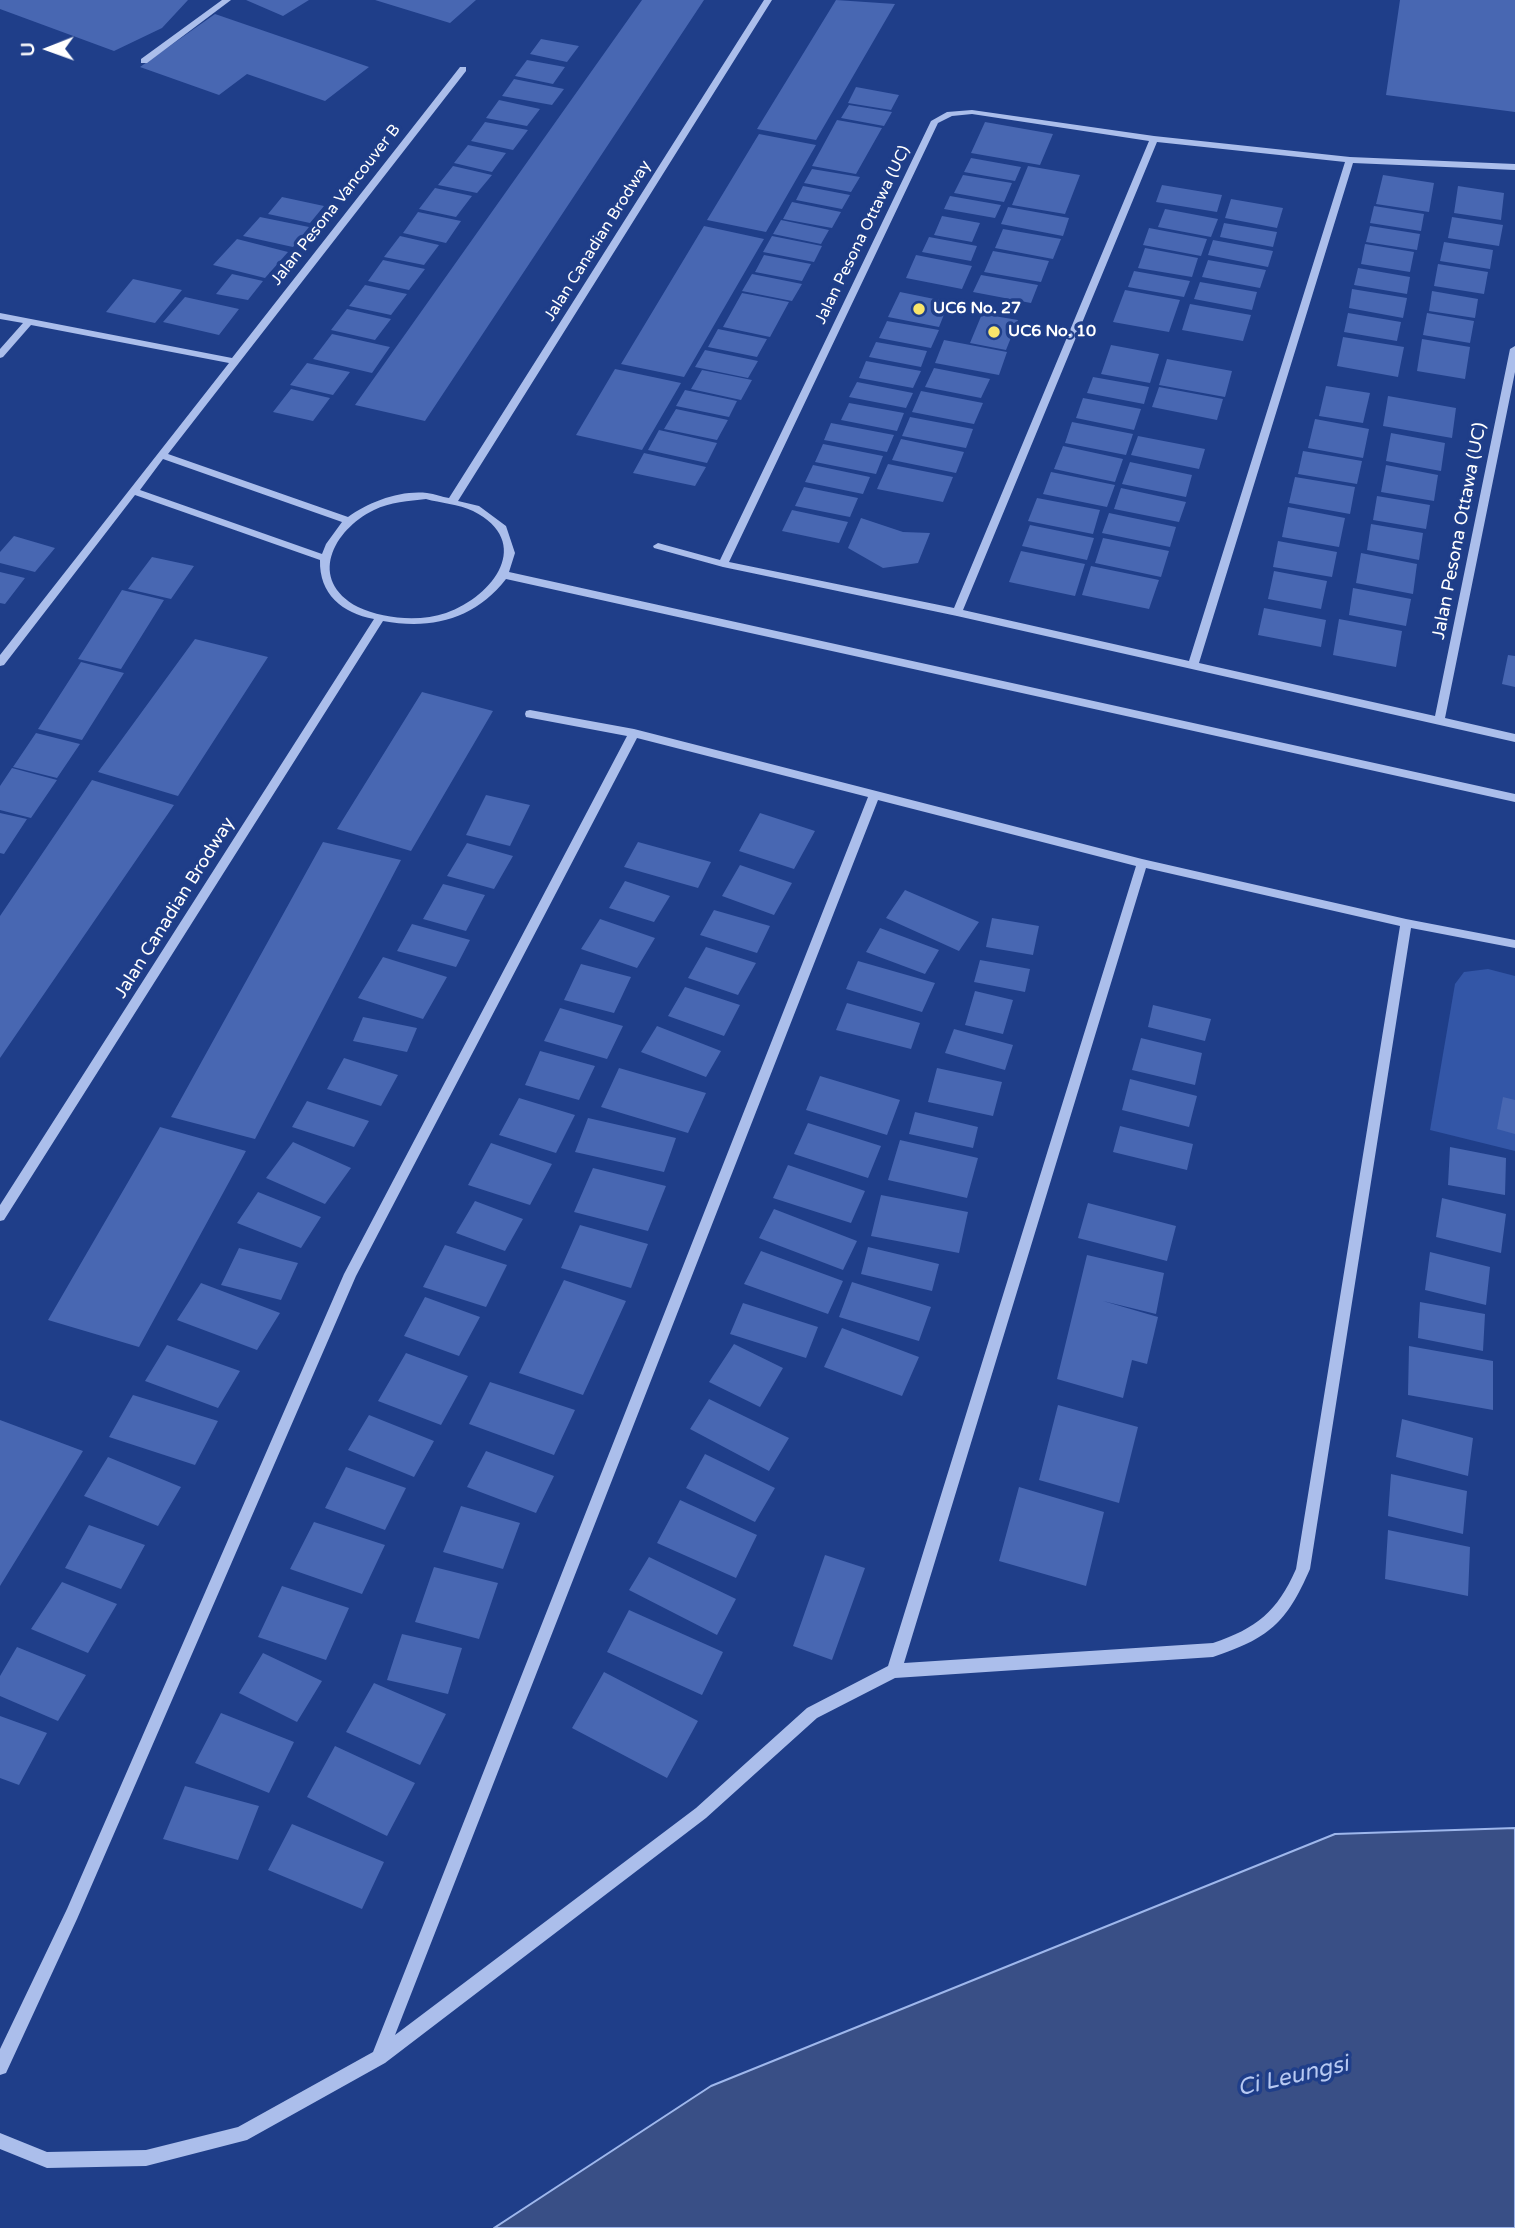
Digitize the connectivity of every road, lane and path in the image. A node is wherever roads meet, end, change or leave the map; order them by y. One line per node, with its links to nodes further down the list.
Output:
1 (227, 0): 3 (street)
2 (768, 0): 15 (street, Jalan Canadian Brodway)
3 (144, 61)
4 (463, 69): 12 (street, Jalan Pesona Vancouver B)
5 (1154, 139): 6 (street, Jalan Pesona Ottawa (UC)); 19 (street, Jalan Pesona Ottawa (UC)); 21 (street)
6 (1350, 160): 7 (street, Jalan Pesona Ottawa (UC)); 24 (street)
7 (1515, 167)
8 (0, 316): 9 (street)
9 (29, 322): 11 (street); 12 (street)
10 (1515, 349): 26 (street, Jalan Pesona Ottawa (UC))
11 (0, 355)
12 (233, 361): 13 (street, Jalan Pesona Vancouver B)
13 (161, 455): 14 (street, Jalan Pesona Vancouver B); 16 (street)
14 (133, 491): 18 (street); 23 (street, Jalan Pesona Vancouver B)
15 (454, 499): 16 (street); 20 (street)
16 (348, 521): 18 (street)
17 (658, 546): 19 (street)
18 (324, 558): 22 (street)
19 (723, 564): 21 (street)
20 (506, 575): 22 (street); 30 (street)
21 (957, 612): 24 (street)
22 (379, 619): 35 (street, Jalan Canadian Brodway)
23 (0, 662)
24 (1192, 665): 26 (street)
25 (530, 714): 27 (street)
26 (1440, 719): 28 (street)
27 (634, 733): 29 (street); 38 (street)
28 (1515, 738)
29 (874, 796): 31 (street); 37 (street)
30 (1515, 798)
31 (1142, 863): 32 (street); 36 (street)
32 (1406, 923): 34 (street); 36 (street)
33 (1515, 930): 34 (street)
34 (1514, 944)
35 (0, 1216)
36 (894, 1671): 37 (street)
37 (379, 2057): 39 (street)
38 (0, 2067)
39 (0, 2141)

